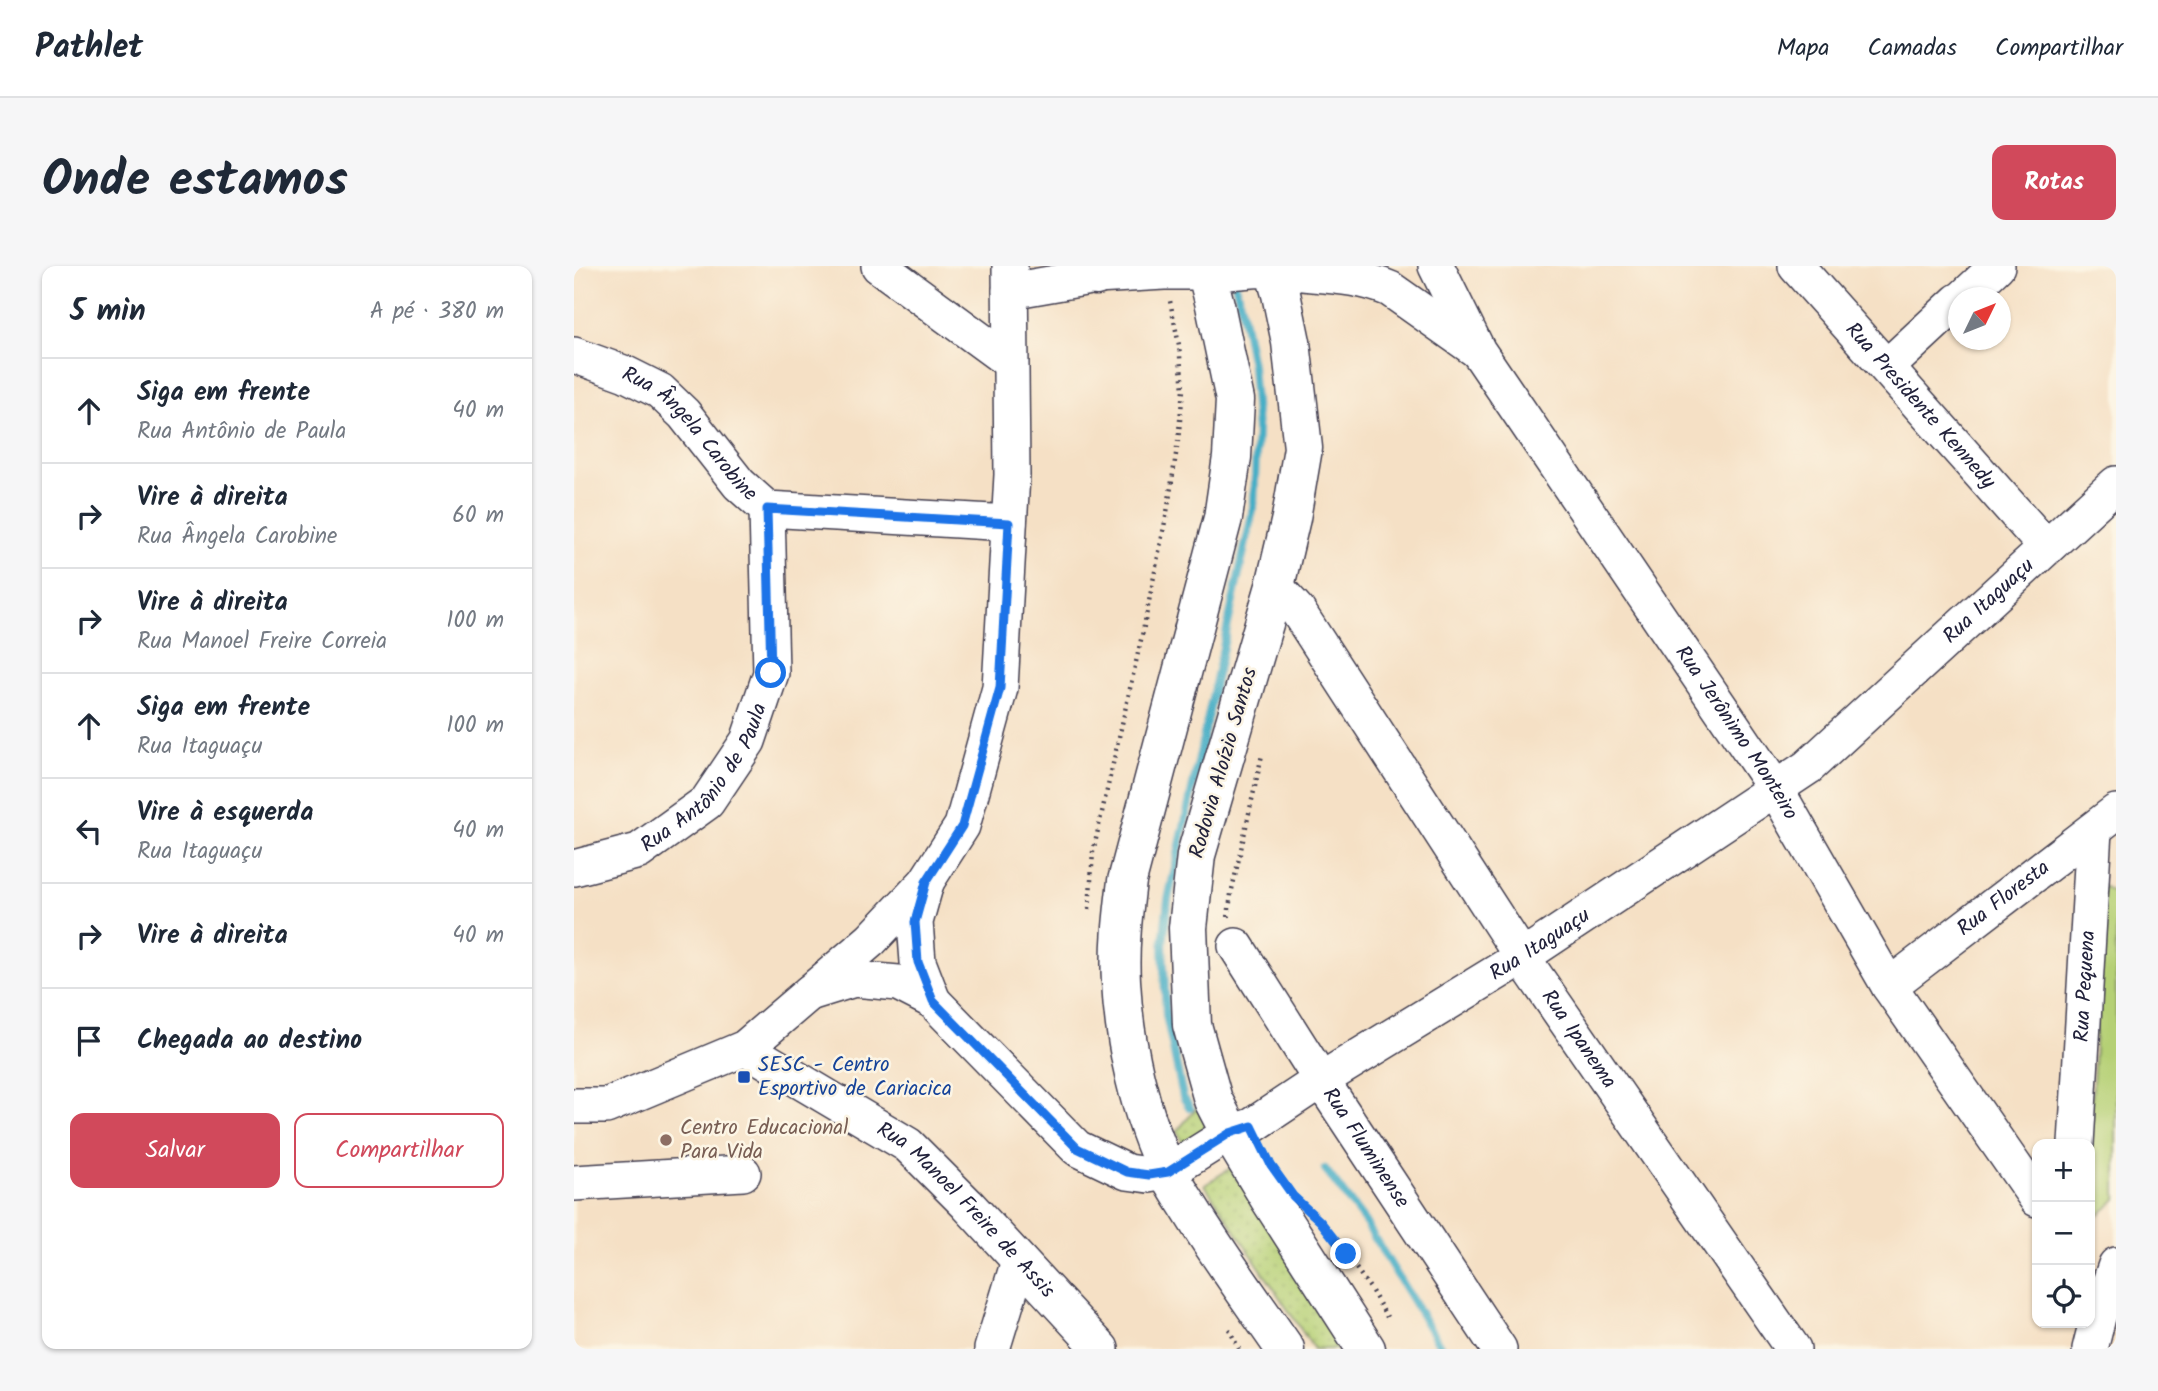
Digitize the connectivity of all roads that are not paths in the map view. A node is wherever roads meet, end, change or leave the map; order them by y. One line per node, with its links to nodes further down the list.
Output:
1 (879, 266): 13 (street)
2 (1436, 266): 11 (street, Rua Jerônimo Monteiro)
3 (1796, 266): 14 (street, Rua Presidente Kennedy)
4 (1997, 266): 9 (street)
5 (1240, 269): 6 (street); 7 (street); 19 (main road, Rodovia Aloízio Santos); 34 (main road)
6 (1337, 270): 11 (street)
7 (1104, 271): 8 (street)
8 (1010, 279): 13 (street)
9 (1975, 287)
10 (1948, 310): 14 (street)
11 (1478, 351): 20 (street, Rua Jerônimo Monteiro)
12 (574, 355): 16 (street, Rua Ângela Carobine)
13 (1010, 362): 17 (street)
14 (1887, 367): 18 (street, Rua Presidente Kennedy)
15 (2116, 484): 18 (street, Rua Itaguaçu)
16 (767, 509): 17 (street, Rua Ângela Carobine); 22 (street, Rua Antônio de Paula)
17 (1009, 523): 23 (street)
18 (2046, 547): 20 (street, Rua Itaguaçu)
19 (1275, 586): 25 (street, Rua Ipanema); 32 (main road, Rodovia Aloízio Santos)
20 (1775, 788): 25 (street, Rua Itaguaçu); 26 (street, Rua Jerônimo Monteiro)
21 (2105, 821): 26 (street, Rua Floresta); 33 (street, Rua Pequena)
22 (574, 868)
23 (926, 882): 27 (street); 28 (street)
24 (1231, 937): 30 (street, Rua Fluminense)
25 (1522, 957): 30 (street, Rua Itaguaçu); 46 (street, Rua Ipanema)
26 (1889, 986): 37 (street, Rua Jerônimo Monteiro)
27 (810, 993): 28 (street); 29 (street)
28 (933, 1001): 34 (street)
29 (745, 1048): 31 (street); 38 (street, Rua Manoel Freire de Assis)
30 (1321, 1080): 32 (street, Rua Itaguaçu); 45 (street, Rua Fluminense)
31 (574, 1106)
32 (1230, 1133): 34 (street, Rua Itaguaçu); 41 (main road, Rodovia Aloízio Santos)
33 (2076, 1139)
34 (1168, 1172): 44 (main road)
35 (743, 1173): 36 (street)
36 (574, 1183)
37 (2032, 1192)
38 (1019, 1261): 42 (street); 43 (street, Rua Manoel Freire de Assis)
39 (2116, 1265): 40 (street)
40 (2095, 1316)
41 (1377, 1334)
42 (992, 1349)
43 (1101, 1349)
44 (1285, 1349)
45 (1499, 1349)
46 (1793, 1349)

